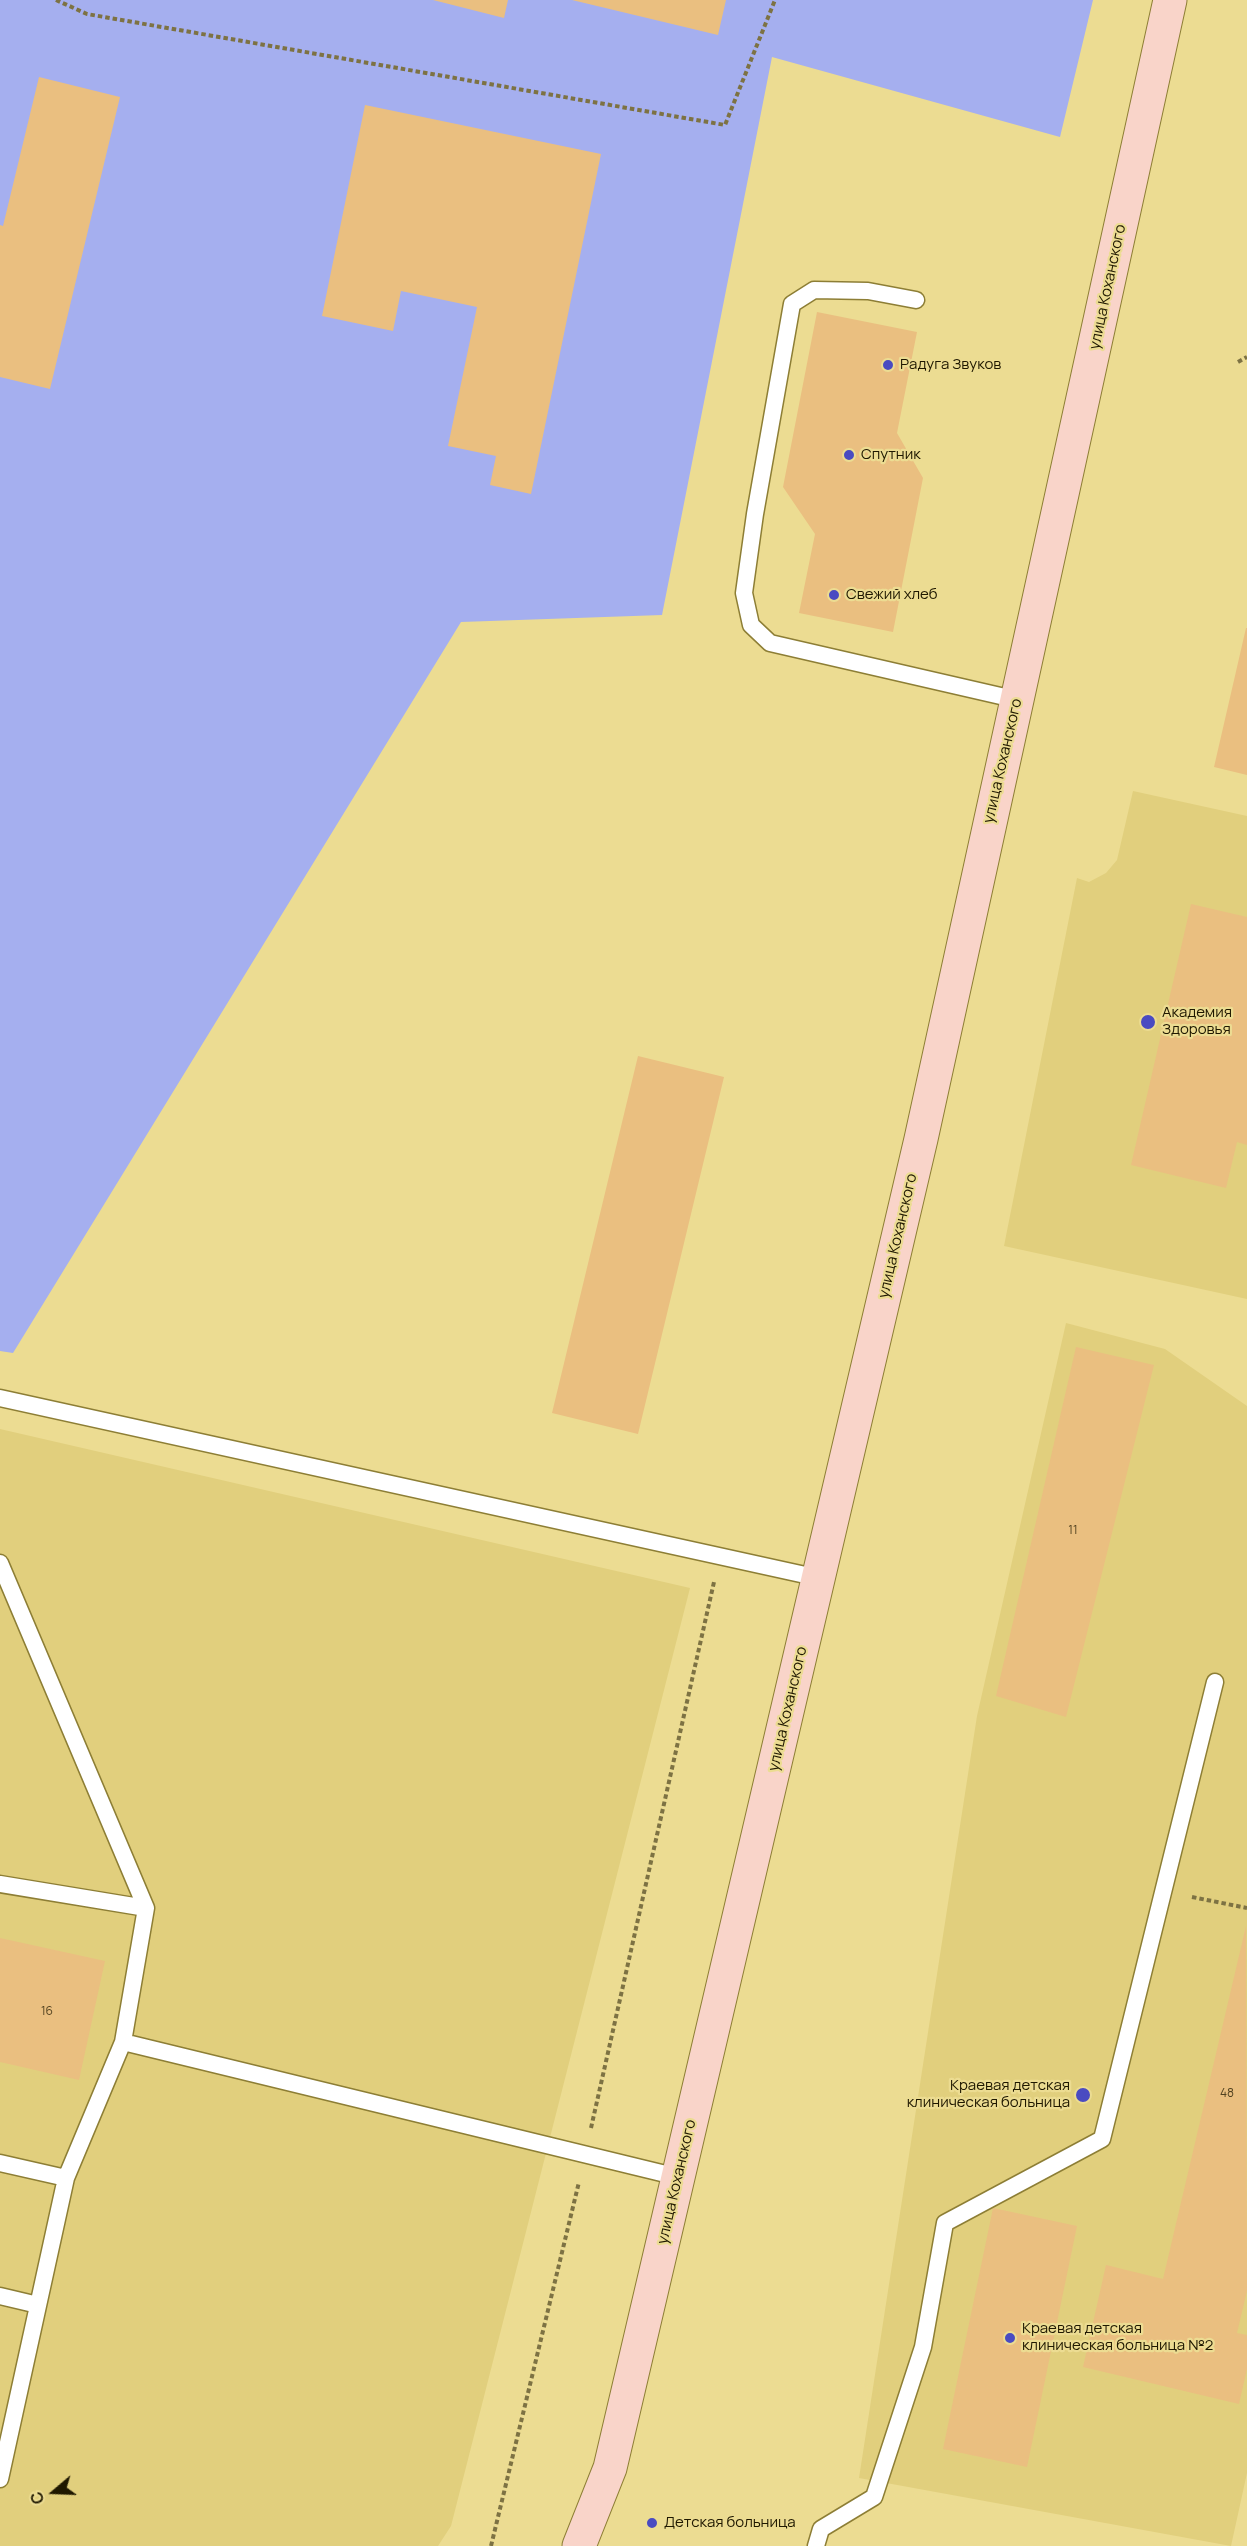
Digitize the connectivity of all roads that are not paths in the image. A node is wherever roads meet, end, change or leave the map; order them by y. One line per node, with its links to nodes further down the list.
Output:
1 (1170, 0): 3 (street, улица Коханского)
2 (916, 300): 3 (lane)
3 (1018, 700): 6 (street, улица Коханского)
4 (0, 1398): 6 (lane)
5 (0, 1563): 9 (lane)
6 (819, 1578): 12 (street, улица Коханского)
7 (1215, 1682): 20 (lane)
8 (0, 1884): 9 (lane)
9 (146, 1908): 10 (lane)
10 (123, 2042): 12 (lane); 13 (lane)
11 (0, 2163): 13 (lane)
12 (678, 2177): 16 (street, улица Коханского)
13 (66, 2178): 15 (lane)
14 (0, 2296): 15 (lane)
15 (38, 2306): 17 (lane)
16 (610, 2468): 18 (street); 19 (street)
17 (0, 2479)
18 (579, 2546)
19 (604, 2546)
20 (816, 2546)

